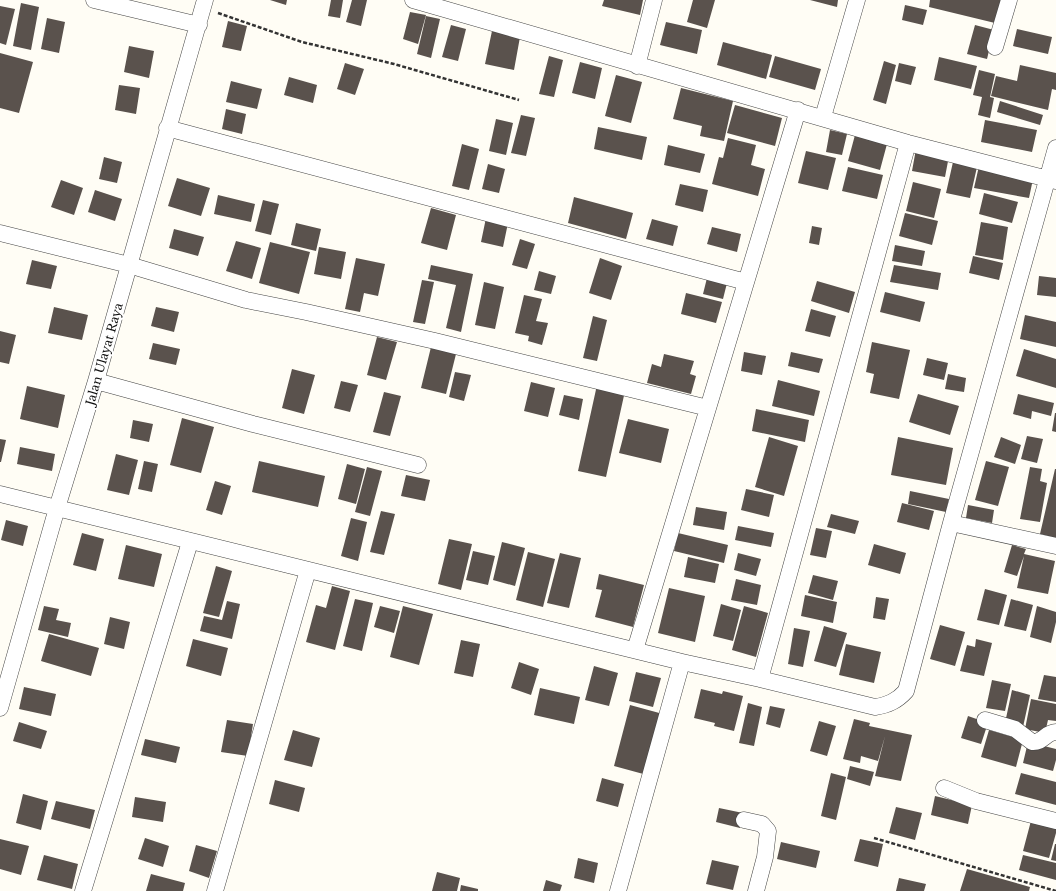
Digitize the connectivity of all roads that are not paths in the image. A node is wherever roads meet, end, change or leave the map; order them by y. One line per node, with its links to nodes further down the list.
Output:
1 (94, 0): 7 (street)
2 (413, 0): 9 (street)
3 (654, 0): 9 (street)
4 (857, 0): 11 (street)
5 (1009, 0): 8 (street)
6 (204, 4): 7 (street, Jalan Ulayat Raya)
7 (198, 25): 12 (street, Jalan Ulayat Raya)
8 (995, 47)
9 (637, 66): 10 (street)
10 (798, 110): 11 (street); 18 (street)
11 (823, 117): 13 (street)
12 (167, 128): 17 (street, Jalan Ulayat Raya); 18 (street)
13 (908, 143): 15 (street); 30 (street)
14 (1056, 148): 15 (street)
15 (1052, 180): 24 (street)
16 (0, 233): 17 (street)
17 (129, 265): 19 (street, Jalan Ulayat Raya); 20 (street)
18 (746, 282): 20 (street)
19 (96, 381): 21 (street); 23 (street, Jalan Ulayat Raya)
20 (708, 408): 28 (street)
21 (418, 465)
22 (0, 494): 23 (street)
23 (57, 508): 25 (street); 31 (street, Jalan Ulayat Raya)
24 (951, 523): 26 (street); 30 (street)
25 (190, 542): 27 (street); 37 (street)
26 (1056, 546)
27 (308, 570): 28 (street); 38 (street)
28 (635, 650): 29 (street)
29 (682, 662): 30 (street); 39 (street)
30 (760, 679)
31 (0, 708)
32 (985, 720): 33 (street)
33 (1056, 732)
34 (944, 788): 36 (street)
35 (744, 820): 40 (street)
36 (1056, 821)
37 (83, 891)
38 (215, 891)
39 (618, 891)
40 (756, 891)

